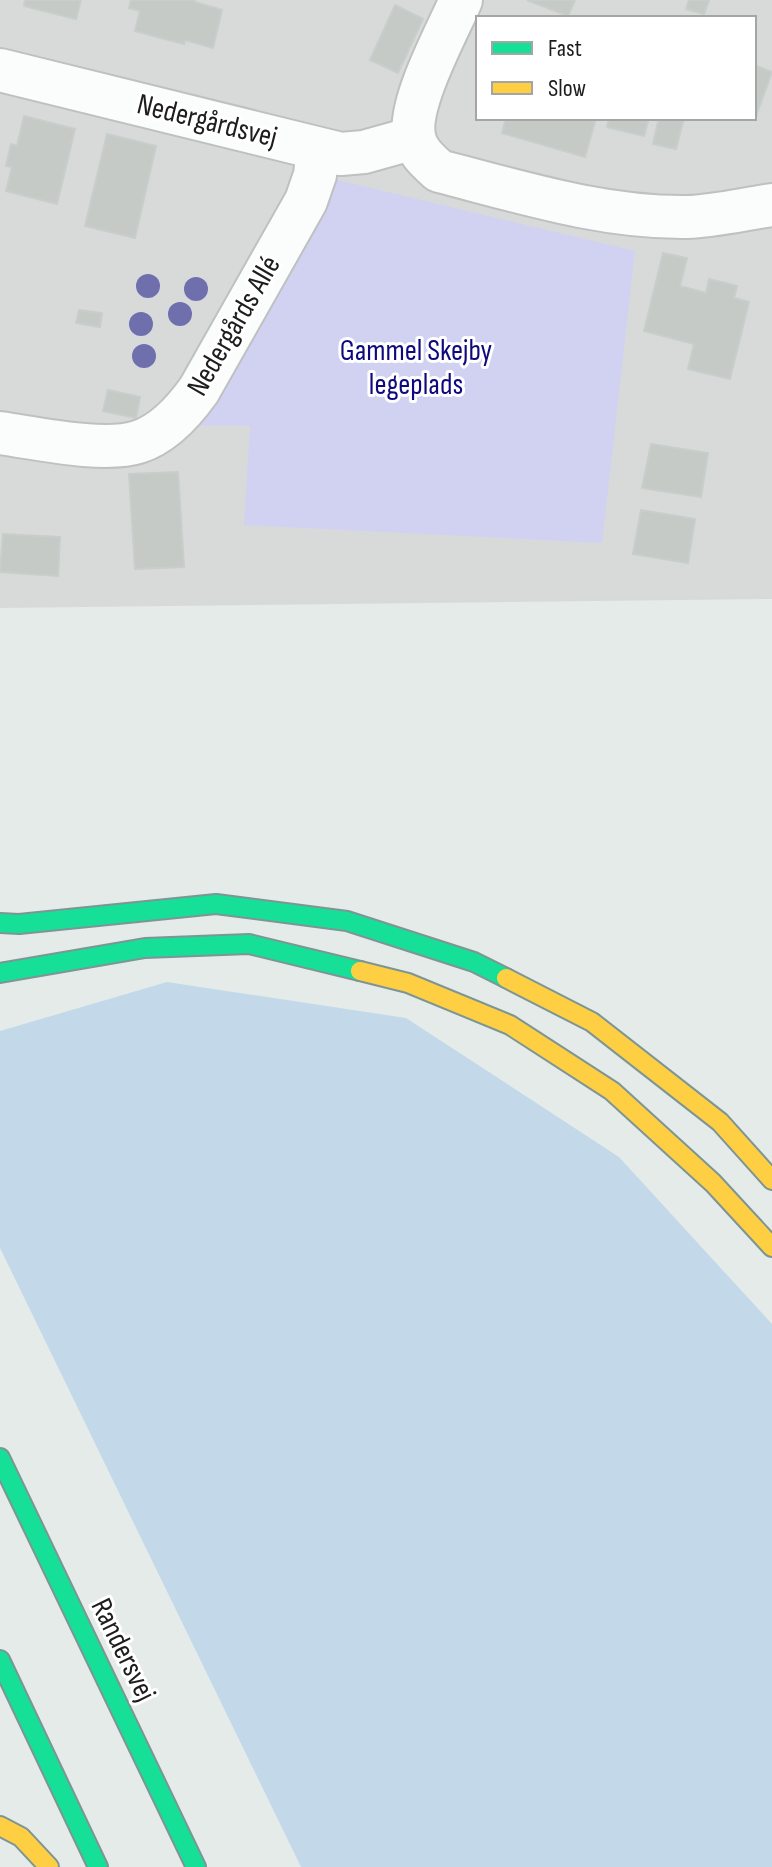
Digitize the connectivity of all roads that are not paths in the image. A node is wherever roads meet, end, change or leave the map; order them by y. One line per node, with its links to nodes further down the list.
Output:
1 (461, 0): 3 (street)
2 (0, 70): 4 (street, Nedergårdsvej)
3 (414, 138): 4 (street, Nedergårdsvej); 5 (street)
4 (318, 149): 6 (street, Nedergårds Allé)
5 (772, 205)
6 (0, 433)
7 (0, 923): 9 (main road)
8 (0, 973): 10 (main road)
9 (772, 1180)
10 (772, 1247)
11 (0, 1458): 16 (main road, Randersvej)
12 (0, 1660): 15 (main road)
13 (0, 1826): 14 (main road)
14 (49, 1867)
15 (98, 1867)
16 (196, 1867)

